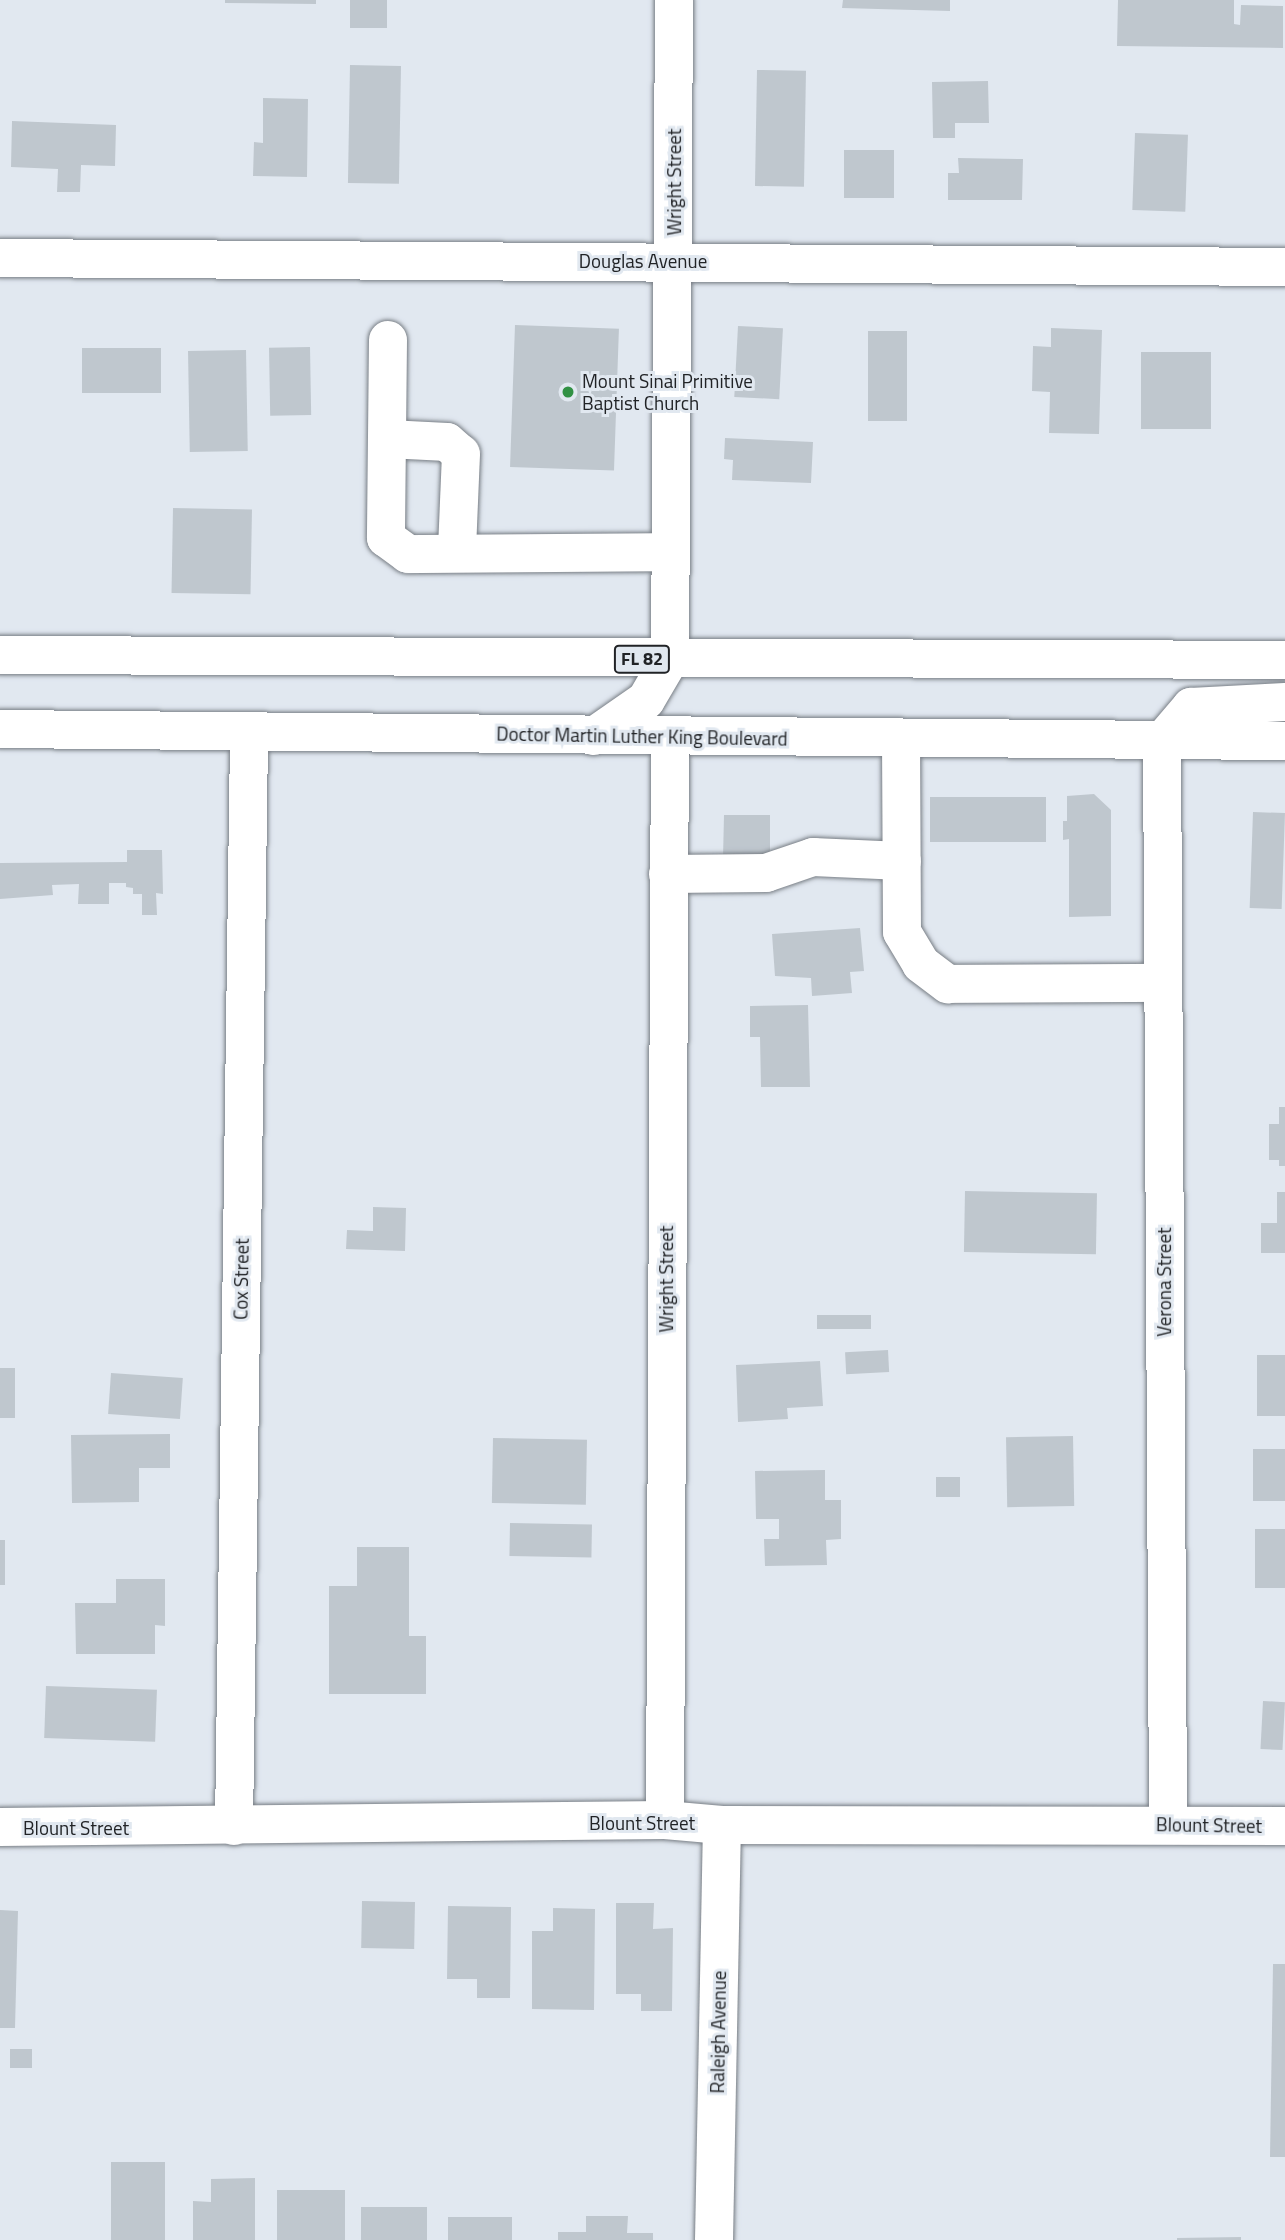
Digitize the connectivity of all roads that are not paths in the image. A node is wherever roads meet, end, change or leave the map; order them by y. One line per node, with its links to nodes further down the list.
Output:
1 (674, 0): 3 (street, Wright Street)
2 (0, 258): 3 (street, Douglas Avenue)
3 (673, 261): 4 (street, Douglas Avenue); 8 (street, Wright Street)
4 (1285, 267)
5 (388, 340): 6 (street)
6 (388, 439): 7 (street); 7 (street)
7 (457, 551): 8 (street)
8 (671, 552): 10 (street, Wright Street)
9 (0, 654): 10 (street, FL 82)
10 (670, 659): 11 (street, FL 82); 15 (street)
11 (1285, 660)
12 (1285, 702): 18 (street)
13 (0, 729): 14 (street, Doctor Martin Luther King Boulevard)
14 (249, 732): 15 (street, Doctor Martin Luther King Boulevard); 26 (street, Cox Street)
15 (594, 736): 16 (street, Doctor Martin Luther King Boulevard)
16 (670, 737): 17 (street, Doctor Martin Luther King Boulevard); 21 (street, Wright Street)
17 (901, 739): 18 (street, Doctor Martin Luther King Boulevard); 20 (street)
18 (1162, 741): 19 (street, Doctor Martin Luther King Boulevard); 22 (street, Verona Street)
19 (1285, 741)
20 (902, 861): 21 (street); 22 (street)
21 (668, 874): 23 (street, Wright Street)
22 (1162, 983): 24 (street, Verona Street)
23 (665, 1820): 25 (street, Blount Street); 26 (street, Blount Street)
24 (1168, 1824): 25 (street, Blount Street); 27 (street, Blount Street)
25 (722, 1825): 29 (street, Raleigh Avenue)
26 (234, 1826): 28 (street, Blount Street)
27 (1285, 1826)
28 (0, 1827)
29 (714, 2240)

